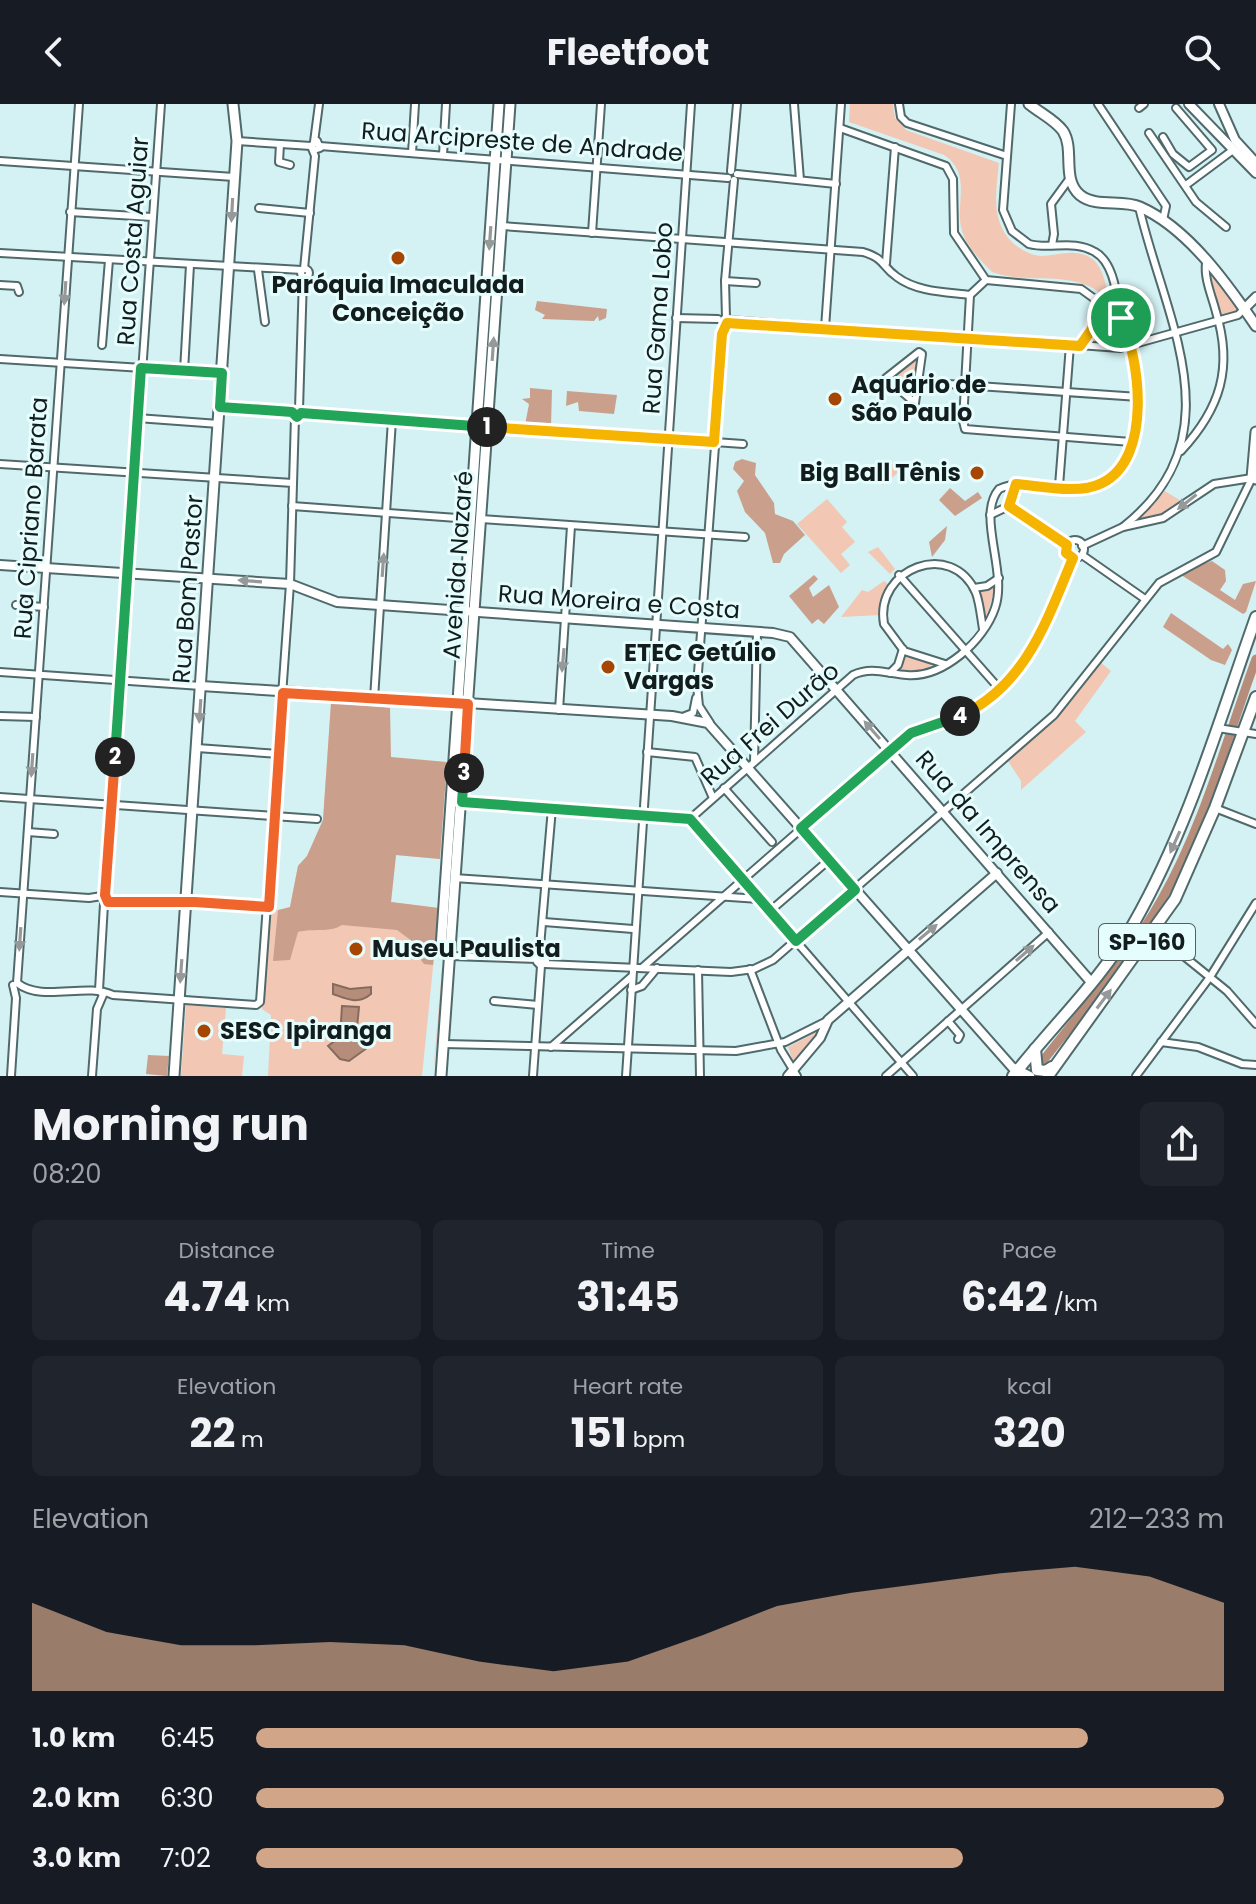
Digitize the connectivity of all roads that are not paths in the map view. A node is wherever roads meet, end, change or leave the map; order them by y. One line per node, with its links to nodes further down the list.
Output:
1 (79, 104): 41 (street, Rua Cipriano Barata)
2 (161, 104): 43 (street, Rua Costa Aguiar)
3 (233, 104): 27 (main road, Rua Bom Pastor)
4 (319, 104): 29 (street)
5 (415, 104): 33 (street)
6 (446, 104): 34 (street)
7 (499, 104): 38 (main road, Avenida Nazaré)
8 (510, 104): 38 (main road, Avenida Nazaré)
9 (601, 104): 42 (street)
10 (691, 104): 44 (street, Rua Gama Lobo)
11 (737, 104): 47 (street)
12 (794, 104): 49 (street)
13 (841, 104): 23 (street)
14 (899, 104): 35 (street)
15 (1011, 104): 35 (street)
16 (1029, 104): 48 (main road)
17 (1098, 104): 57 (street)
18 (1189, 104): 21 (street)
19 (1219, 104): 21 (street); 22 (street)
20 (1176, 108): 31 (street)
21 (1203, 119): 25 (street)
22 (1226, 126): 25 (street); 39 (street)
23 (840, 128): 30 (street); 50 (street)
24 (1149, 133): 51 (street)
25 (1217, 135): 32 (street)
26 (1163, 137): 31 (street)
27 (237, 141): 28 (street, Rua Arcipreste de Andrade); 46 (main road, Rua Bom Pastor)
28 (280, 144): 29 (street, Rua Arcipreste de Andrade); 40 (street)
29 (316, 146): 33 (street, Rua Arcipreste de Andrade); 55 (street)
30 (895, 147): 69 (street); 75 (street)
31 (1212, 150): 36 (street)
32 (1233, 150): 36 (street); 45 (street)
33 (412, 153): 34 (street, Rua Arcipreste de Andrade)
34 (443, 155): 38 (street, Rua Arcipreste de Andrade)
35 (1007, 156): 63 (street)
36 (1220, 159): 51 (street)
37 (1, 160): 41 (street)
38 (501, 160): 42 (street, Rua Arcipreste de Andrade); 58 (main road, Avenida Nazaré); 113 (main road, Avenida Nazaré, one-way to 113)
39 (1256, 163)
40 (290, 165)
41 (74, 166): 43 (street); 54 (street, Rua Cipriano Barata)
42 (597, 166): 44 (street, Rua Arcipreste de Andrade); 60 (street)
43 (155, 171): 46 (street); 56 (street, Rua Costa Aguiar)
44 (686, 172): 47 (street, Rua Arcipreste de Andrade); 61 (street, Rua Gama Lobo)
45 (1256, 173)
46 (234, 177): 72 (main road, Rua Bom Pastor, one-way to 72)
47 (731, 177): 49 (street, Rua Arcipreste de Andrade); 62 (street)
48 (1070, 178): 52 (main road); 63 (street)
49 (800, 180): 50 (street, Rua Arcipreste de Andrade)
50 (836, 184): 64 (street)
51 (1186, 185): 59 (street)
52 (1139, 207): 57 (main road); 91 (street)
53 (259, 208): 55 (street)
54 (70, 212): 56 (street); 66 (street, Rua Cipriano Barata)
55 (310, 213): 74 (street)
56 (152, 217): 68 (street, Rua Costa Aguiar)
57 (1163, 220): 70 (main road)
58 (502, 226): 60 (street); 113 (main road, Avenida Nazaré, one-way to 58)
59 (1226, 227)
60 (592, 233): 61 (street)
61 (681, 239): 62 (street); 84 (street, Rua Gama Lobo)
62 (728, 242): 64 (street); 76 (street)
63 (1052, 245): 85 (street)
64 (831, 249): 69 (street); 90 (street)
65 (0, 253): 66 (street)
66 (67, 257): 67 (street); 98 (street, Rua Cipriano Barata, one-way to 98)
67 (109, 260): 68 (street); 93 (street)
68 (149, 263): 71 (street); 99 (street, Rua Costa Aguiar)
69 (886, 263): 80 (street)
70 (1206, 263): 83 (main road); 87 (street)
71 (190, 265): 72 (street); 100 (street)
72 (229, 268): 73 (street); 101 (main road, Rua Bom Pastor)
73 (258, 270): 74 (street); 88 (street)
74 (304, 273): 107 (street)
75 (986, 280): 80 (street); 82 (street)
76 (725, 281): 77 (street); 86 (street)
77 (756, 283)
78 (0, 285): 79 (street)
79 (19, 292)
80 (970, 295): 92 (street)
81 (1256, 297): 83 (street)
82 (1099, 301): 85 (street); 95 (street)
83 (1244, 309): 87 (street); 89 (main road)
84 (676, 318): 86 (street); 116 (street, Rua Gama Lobo)
85 (1121, 318): 96 (street)
86 (721, 321): 90 (street); 117 (street)
87 (1219, 321): 91 (street); 112 (street)
88 (265, 322)
89 (1256, 326)
90 (825, 328): 92 (street)
91 (1176, 334): 96 (street); 110 (street)
92 (967, 338): 94 (street); 103 (street)
93 (102, 345)
94 (1070, 345): 95 (street); 104 (street)
95 (1080, 346): 96 (street)
96 (1131, 347): 105 (street)
97 (0, 359): 98 (street)
98 (60, 362): 99 (street); 122 (street, Rua Cipriano Barata)
99 (141, 368): 100 (street); 108 (street, Rua Costa Aguiar)
100 (184, 371): 101 (street)
101 (222, 373): 106 (main road, Rua Bom Pastor)
102 (919, 382): 102 (street); 103 (street)
103 (965, 386): 104 (street); 115 (street)
104 (1067, 392): 105 (street); 115 (street)
105 (1139, 397): 118 (street)
106 (220, 407): 107 (street); 111 (main road, Rua Bom Pastor)
107 (297, 413): 109 (street); 126 (street)
108 (137, 418): 111 (street); 123 (street, Rua Costa Aguiar)
109 (392, 420): 113 (street); 131 (street)
110 (1186, 420): 112 (street); 120 (street)
111 (219, 424): 124 (main road, Rua Bom Pastor)
112 (1200, 424): 120 (street)
113 (482, 426): 116 (street); 133 (main road, Avenida Nazaré)
114 (1256, 432): 125 (main road)
115 (1063, 437): 118 (street); 128 (street)
116 (667, 439): 117 (street); 136 (street, Rua Gama Lobo)
117 (714, 442): 119 (street); 137 (street)
118 (1131, 442): 128 (street)
119 (743, 444)
120 (1181, 451): 135 (street)
121 (0, 464): 122 (street)
122 (52, 467): 123 (street); 144 (street, Rua Cipriano Barata)
123 (134, 473): 124 (street); 145 (street, Rua Costa Aguiar)
124 (215, 478): 126 (street); 148 (main road, Rua Bom Pastor)
125 (1254, 478): 135 (street, one-way to 135); 151 (street)
126 (293, 483): 129 (street)
127 (1016, 484): 128 (street); 130 (street); 132 (street)
128 (1059, 486)
129 (292, 506): 131 (street); 149 (street)
130 (1009, 506): 132 (street); 139 (street)
131 (387, 512): 133 (street); 153 (street, one-way to 131)
132 (990, 515): 147 (street, Rua Frei Durão)
133 (476, 519): 134 (street); 155 (main road, Avenida Nazaré)
134 (571, 526): 136 (street); 157 (street)
135 (1123, 527): 140 (street)
136 (662, 532): 137 (street); 158 (street, Rua Gama Lobo)
137 (708, 535): 138 (street); 159 (street)
138 (745, 537)
139 (1067, 545): 140 (street); 142 (street)
140 (1082, 546): 141 (street)
141 (1082, 555): 142 (street); 151 (street)
142 (1073, 558): 188 (street)
143 (0, 565): 144 (street, Rua Moreira e Costa)
144 (45, 568): 145 (street, Rua Moreira e Costa); 154 (street, Rua Cipriano Barata)
145 (127, 572): 148 (street, Rua Moreira e Costa); 169 (street, Rua Costa Aguiar)
146 (899, 575): 150 (street); 163 (street); 164 (street)
147 (1000, 577): 150 (street); 160 (street, Rua Frei Durão)
148 (208, 578): 149 (street, Rua Moreira e Costa, one-way to 148); 171 (main road, Rua Bom Pastor)
149 (290, 584): 153 (street, Rua Moreira e Costa); 174 (street)
150 (974, 588): 160 (street)
151 (1145, 599): 201 (street)
152 (16, 605): 154 (street)
153 (380, 605): 155 (street, Rua Moreira e Costa); 176 (street)
154 (44, 607): 168 (street, Rua Cipriano Barata)
155 (469, 612): 157 (street, Rua Moreira e Costa); 177 (main road, Avenida Nazaré)
156 (1256, 617): 184 (main road, SP-160)
157 (567, 619): 158 (street, Rua Moreira e Costa); 178 (street, one-way to 178)
158 (655, 624): 159 (street, Rua Moreira e Costa); 179 (street, Rua Gama Lobo)
159 (701, 628): 161 (street, Rua Moreira e Costa); 172 (street)
160 (983, 629): 164 (street, Rua Frei Durão)
161 (757, 632): 162 (street, Rua Moreira e Costa); 191 (street)
162 (790, 637): 173 (street, Rua da Imprensa)
163 (903, 649): 165 (street); 167 (street)
164 (965, 650): 165 (street, Rua Frei Durão); 170 (street)
165 (945, 664): 167 (street, Rua Frei Durão)
166 (0, 672): 168 (street)
167 (890, 673): 173 (street, Rua Frei Durão)
168 (39, 675): 169 (street); 182 (street, Rua Cipriano Barata)
169 (120, 681): 171 (street); 197 (street, Rua Costa Aguiar)
170 (996, 685)
171 (201, 686): 174 (street); 187 (main road, Rua Bom Pastor, one-way to 187)
172 (697, 686): 181 (street); 183 (street)
173 (837, 690): 188 (street, Rua da Imprensa, one-way to 173); 191 (street, Rua Frei Durão)
174 (283, 693): 176 (street); 190 (street)
175 (1256, 697): 185 (main road, SP-160)
176 (374, 699): 177 (street)
177 (463, 704): 178 (street); 196 (main road, Avenida Nazaré); 213 (main road, Avenida Nazaré)
178 (559, 710): 179 (street)
179 (650, 715): 181 (street); 189 (street, Rua Gama Lobo)
180 (0, 716): 182 (street)
181 (672, 716): 183 (street)
182 (36, 717): 195 (street, Rua Cipriano Barata, one-way to 195)
183 (712, 726): 191 (street)
184 (1221, 728): 185 (street); 242 (main road, SP-160, one-way to 242)
185 (1242, 732): 186 (street); 199 (main road, SP-160)
186 (1256, 734)
187 (197, 748): 190 (street); 200 (main road, Rua Bom Pastor)
188 (890, 750): 201 (street, Rua da Imprensa); 207 (street)
189 (647, 752): 194 (street); 202 (street, Rua Gama Lobo)
190 (279, 754): 203 (street)
191 (751, 765): 192 (street, Rua Frei Durão); 207 (street)
192 (724, 788): 194 (street, Rua Frei Durão); 210 (street)
193 (0, 797): 195 (street)
194 (713, 798): 205 (street, Rua Frei Durão)
195 (32, 801): 197 (street); 208 (street, Rua Cipriano Barata)
196 (462, 802): 198 (street); 213 (main road, Avenida Nazaré)
197 (111, 808): 200 (street); 221 (street, Rua Costa Aguiar)
198 (552, 808): 202 (street); 215 (street)
199 (1215, 808): 206 (street); 230 (main road, SP-160)
200 (193, 810): 203 (street); 223 (main road, Rua Bom Pastor)
201 (944, 812): 212 (street, Rua da Imprensa); 217 (street)
202 (642, 815): 205 (street); 216 (street, Rua Gama Lobo)
203 (275, 816): 204 (street); 225 (street)
204 (317, 819)
205 (690, 819): 214 (street)
206 (1256, 824)
207 (801, 828): 211 (street); 214 (street)
208 (28, 832): 209 (street); 219 (street, Rua Cipriano Barata)
209 (54, 834)
210 (772, 842)
211 (829, 860): 217 (street); 226 (street)
212 (997, 873): 229 (street, Rua da Imprensa); 232 (street, one-way to 212)
213 (451, 878): 215 (street); 233 (main road, Avenida Nazaré); 233 (main road, Avenida Nazaré)
214 (742, 880): 220 (street); 222 (street)
215 (547, 884): 216 (street); 227 (street)
216 (636, 890): 220 (street); 228 (street, Rua Gama Lobo)
217 (855, 890): 231 (street); 232 (street)
218 (0, 892): 219 (street)
219 (23, 893): 221 (street); 243 (street, Rua Cipriano Barata, one-way to 243)
220 (723, 897): 222 (street); 236 (street)
221 (105, 899): 223 (street); 246 (street, Rua Costa Aguiar)
222 (759, 899): 226 (street)
223 (186, 903): 225 (street); 250 (main road, Rua Bom Pastor, one-way to 250)
224 (1256, 903): 241 (street)
225 (269, 907): 250 (street)
226 (770, 911): 231 (street)
227 (544, 922): 228 (street); 234 (street)
228 (633, 929): 235 (street, Rua Gama Lobo)
229 (1049, 932): 242 (street, Rua da Imprensa); 255 (street, one-way to 229)
230 (1154, 932): 241 (street); 272 (main road, SP-160, one-way to 230)
231 (796, 941): 238 (street); 252 (street)
232 (907, 950): 252 (street); 255 (street)
233 (451, 956): 234 (street); 261 (main road, Avenida Nazaré)
234 (541, 961): 235 (street); 253 (street)
235 (632, 966): 236 (street); 240 (street, Rua Gama Lobo)
236 (643, 967): 237 (street)
237 (657, 968): 239 (street); 247 (street)
238 (750, 969): 239 (street); 262 (street)
239 (698, 970): 267 (street)
240 (631, 977): 247 (street, Rua Gama Lobo); 264 (street)
241 (1210, 977): 258 (street); 260 (street)
242 (1091, 982): 266 (main road, SP-160)
243 (15, 984): 244 (street); 245 (street); 249 (street, Rua Cipriano Barata)
244 (0, 987)
245 (27, 989): 248 (street); 249 (street)
246 (99, 990): 248 (street); 250 (street); 254 (street, Rua Costa Aguiar)
247 (631, 990): 265 (street, Rua Gama Lobo)
248 (86, 993): 254 (street)
249 (16, 998): 273 (street, Rua Cipriano Barata)
250 (179, 1000): 275 (main road, Rua Bom Pastor)
251 (494, 1001): 253 (street)
252 (849, 1002): 256 (street); 268 (street)
253 (538, 1005): 263 (street)
254 (97, 1009): 274 (street, Rua Costa Aguiar)
255 (959, 1011): 257 (street); 270 (street)
256 (828, 1020): 262 (street); 271 (street)
257 (948, 1021): 259 (street); 268 (street)
258 (1256, 1024)
259 (958, 1039)
260 (1161, 1042): 269 (street); 282 (street)
261 (444, 1044): 263 (street); 276 (main road, Avenida Nazaré)
262 (779, 1044): 267 (street); 271 (street)
263 (535, 1046): 264 (street); 277 (street)
264 (551, 1047): 265 (street)
265 (628, 1049): 267 (street); 278 (street, Rua Gama Lobo)
266 (1035, 1049): 270 (main road, SP-160); 272 (main road)
267 (700, 1051): 279 (street)
268 (902, 1062): 280 (street); 281 (street)
269 (1256, 1065)
270 (1019, 1073)
271 (793, 1074)
272 (1047, 1074)
273 (11, 1076)
274 (92, 1076)
275 (174, 1076)
276 (441, 1076)
277 (533, 1076)
278 (626, 1076)
279 (700, 1076)
280 (886, 1076)
281 (913, 1076)
282 (1136, 1076)

